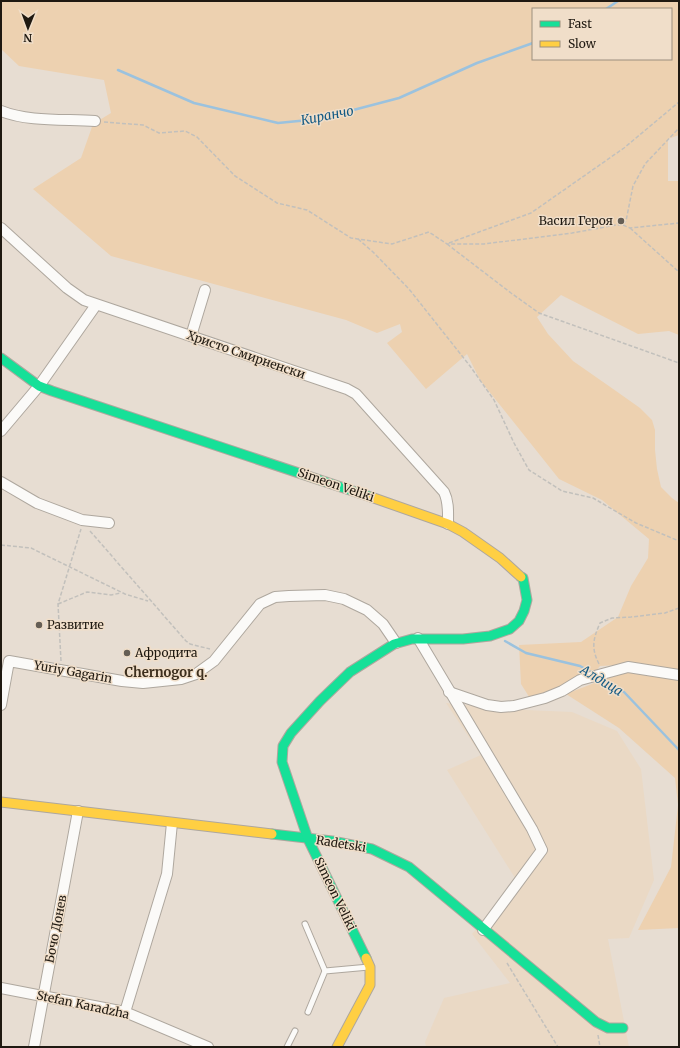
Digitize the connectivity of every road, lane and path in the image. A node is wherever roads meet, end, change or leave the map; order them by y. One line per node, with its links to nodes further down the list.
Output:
1 (679, 102): 10 (path)
2 (1, 111): 3 (street)
3 (95, 121): 9 (path)
4 (679, 128): 5 (path)
5 (623, 224): 8 (path); 10 (path)
6 (679, 224): 8 (path)
7 (1, 228): 13 (street, Христо Смирненски)
8 (630, 228): 11 (path)
9 (358, 239): 10 (path); 23 (path)
10 (447, 244): 16 (path)
11 (679, 272)
12 (205, 290): 14 (street)
13 (96, 305): 14 (street, Христо Смирненски); 17 (street)
14 (191, 336): 22 (street, Христо Смирненски)
15 (1, 358): 17 (street, Simeon Veliki)
16 (679, 363)
17 (39, 386): 18 (street); 22 (street, Simeon Veliki)
18 (1, 431)
19 (1, 482): 20 (street)
20 (82, 521): 21 (street); 25 (path); 27 (path)
21 (109, 523)
22 (448, 524): 30 (street, Simeon Veliki)
23 (679, 541)
24 (1, 544): 25 (path)
25 (69, 567): 26 (path); 28 (path)
26 (121, 593): 27 (path); 28 (path)
27 (150, 602): 32 (path)
28 (58, 604): 34 (path)
29 (679, 608): 35 (path)
30 (418, 638): 31 (street, Simeon Veliki); 37 (street)
31 (396, 643): 32 (street, Yuriy Gagarin); 42 (street, Simeon Veliki)
32 (221, 652): 34 (street, Yuriy Gagarin)
33 (5, 661): 34 (street, Yuriy Gagarin); 38 (street)
34 (62, 670)
35 (603, 673): 36 (street); 37 (street)
36 (679, 675)
37 (449, 692): 44 (street)
38 (1, 705)
39 (1, 802): 40 (street, Radetski)
40 (78, 811): 41 (street, Radetski); 49 (street, Бочо Донев)
41 (172, 823): 42 (street, Radetski); 50 (street)
42 (308, 839): 44 (street, Radetski); 46 (street, Simeon Veliki)
43 (305, 924): 47 (lane)
44 (483, 930): 52 (street, Radetski)
45 (503, 958): 58 (path)
46 (370, 967): 47 (lane); 57 (street, Simeon Veliki)
47 (325, 971): 51 (lane)
48 (1, 988): 49 (street, Stefan Karadzha)
49 (44, 996): 50 (street, Stefan Karadzha); 54 (street, Бочо Донев)
50 (125, 1012): 55 (street, Stefan Karadzha)
51 (308, 1012)
52 (623, 1028)
53 (295, 1031): 56 (lane)
54 (34, 1047)
55 (208, 1047)
56 (287, 1047)
57 (337, 1047)
58 (558, 1047)

